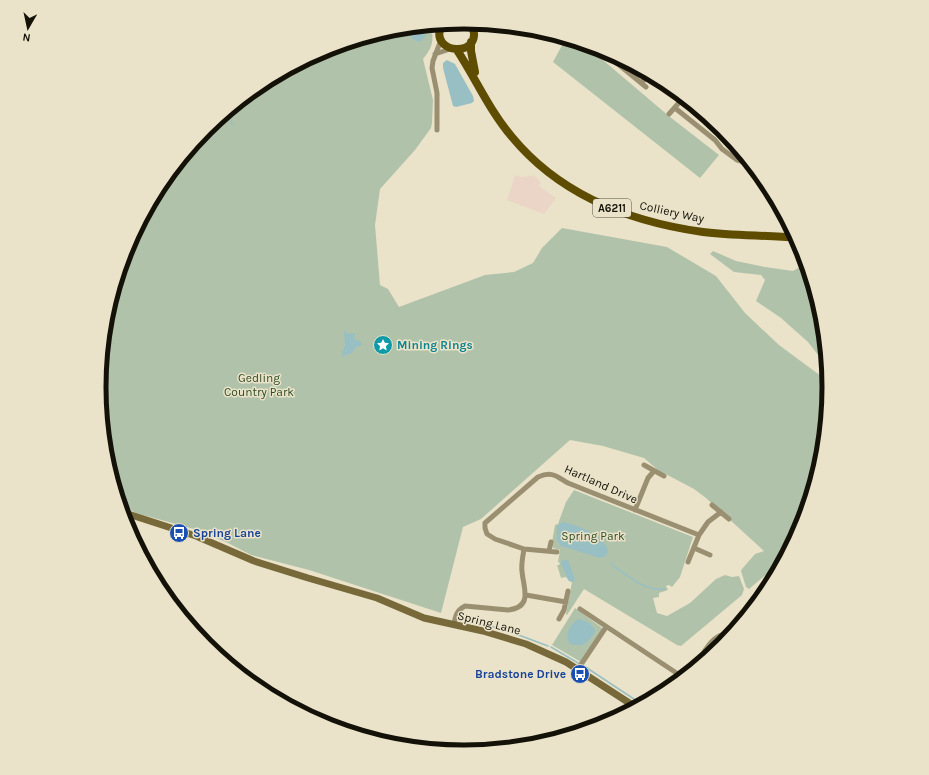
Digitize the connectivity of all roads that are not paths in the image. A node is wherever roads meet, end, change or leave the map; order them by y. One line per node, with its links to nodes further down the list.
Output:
1 (474, 29): 4 (main road, Colliery Way)
2 (440, 30): 3 (main road)
3 (441, 40): 5 (main road, Colliery Way); 6 (street)
4 (471, 42): 5 (main road); 9 (main road, Colliery Way / A6211)
5 (454, 49): 6 (street); 9 (main road, Colliery Way / A6211)
6 (435, 54): 13 (street)
7 (622, 65): 8 (street)
8 (647, 79)
9 (477, 83): 15 (main road, Colliery Way / A6211)
10 (681, 101): 11 (street)
11 (675, 108): 12 (street); 14 (street)
12 (669, 114)
13 (437, 130)
14 (743, 161)
15 (790, 238)
16 (644, 465): 17 (street)
17 (654, 471): 18 (street); 20 (street)
18 (664, 476)
19 (712, 505): 21 (street)
20 (635, 510): 24 (street, Hartland Drive); 27 (street, Hartland Drive)
21 (721, 512): 23 (street); 24 (street)
22 (129, 514): 37 (street, Spring Lane)
23 (729, 520)
24 (698, 535): 26 (street)
25 (550, 542): 28 (street)
26 (694, 548): 30 (street); 31 (street)
27 (524, 549): 28 (street); 33 (street)
28 (549, 551): 29 (street)
29 (557, 552)
30 (710, 555)
31 (688, 562)
32 (568, 590): 34 (street)
33 (526, 595): 34 (street); 37 (street)
34 (566, 602): 36 (street)
35 (580, 609): 38 (street)
36 (559, 619)
37 (454, 625): 41 (street, Spring Lane)
38 (606, 627): 41 (street); 42 (street)
39 (725, 634): 40 (street)
40 (700, 658)
41 (578, 669): 43 (street, Spring Lane)
42 (679, 675)
43 (632, 704)

